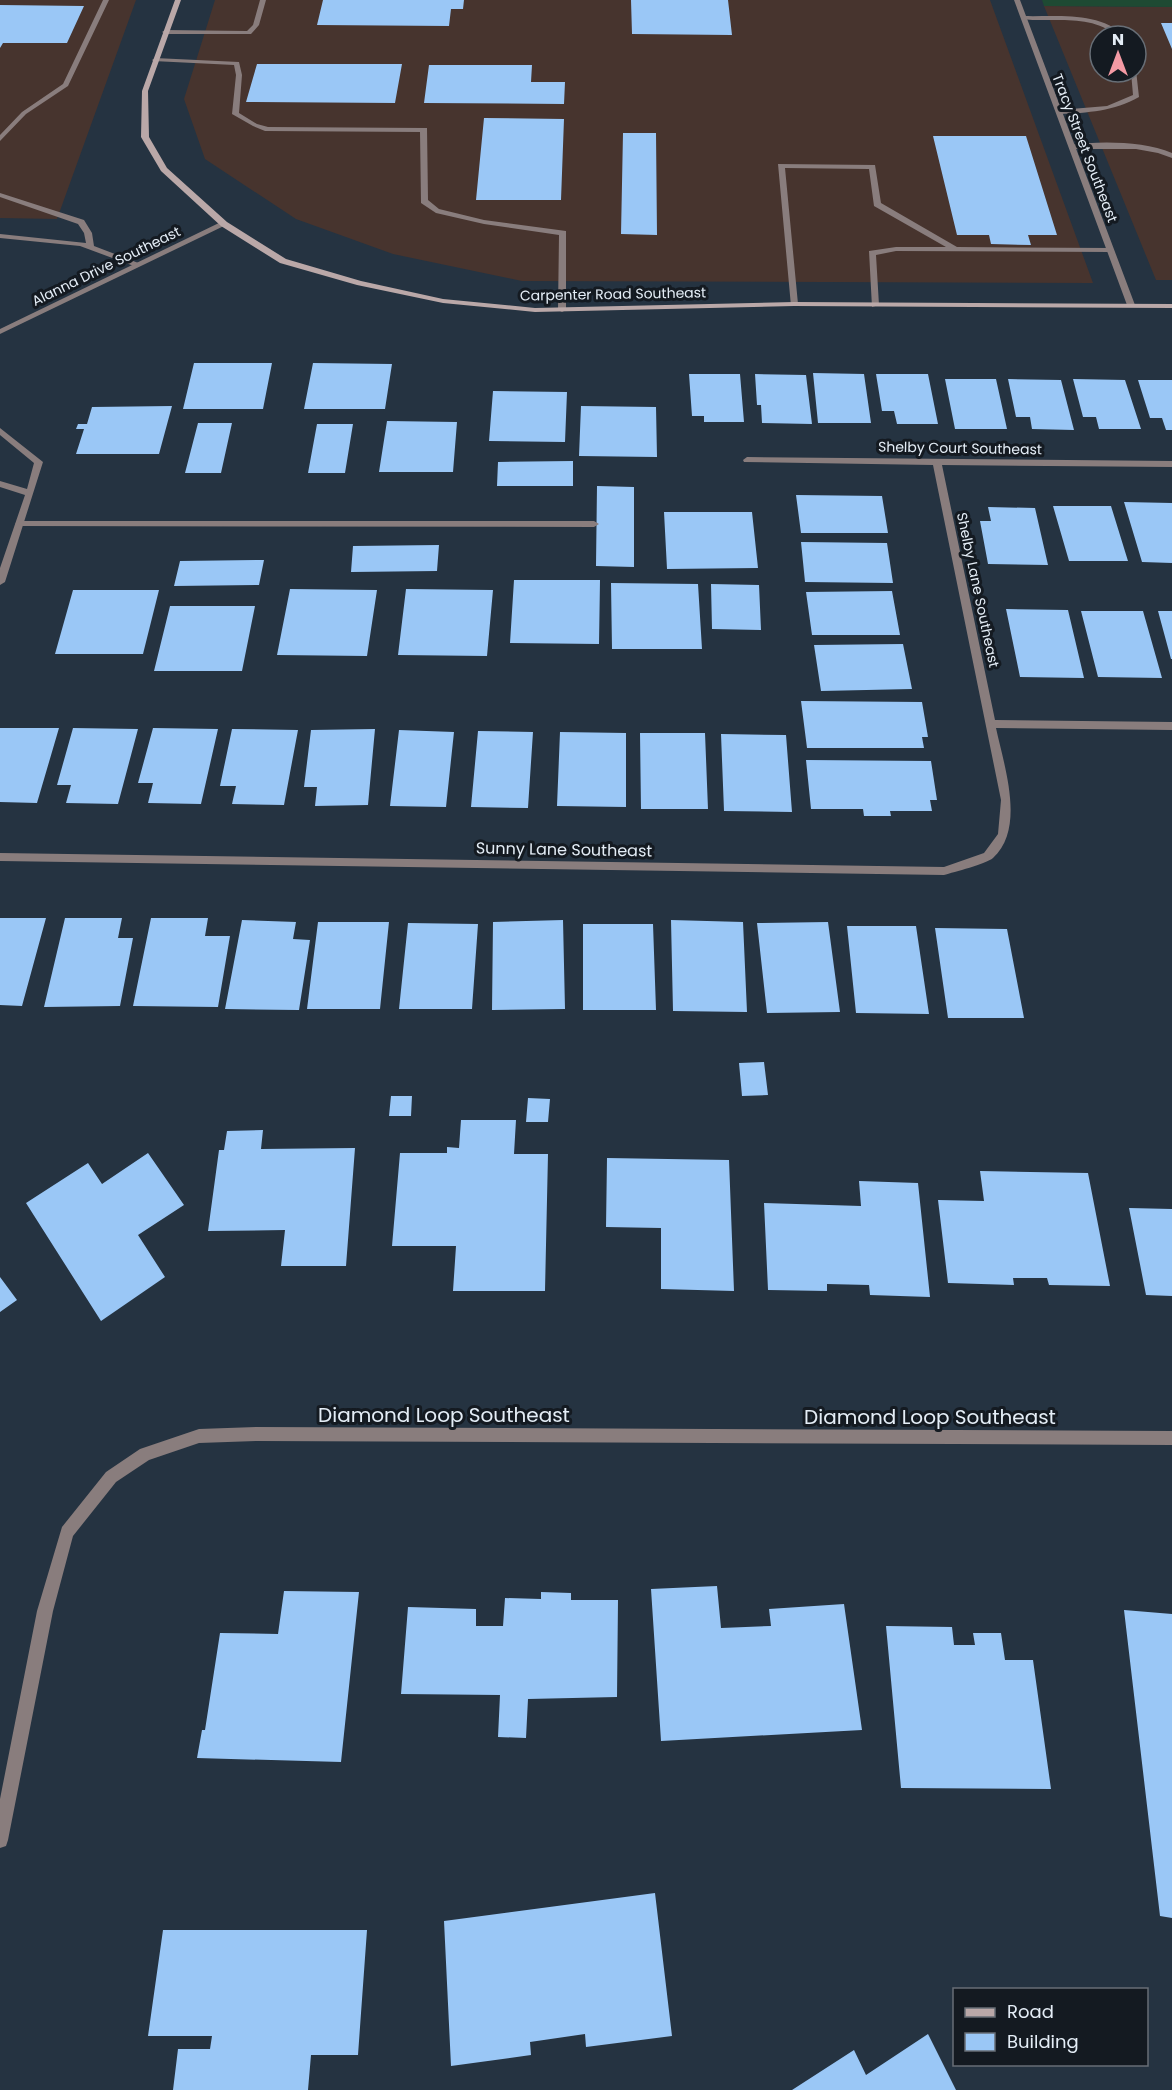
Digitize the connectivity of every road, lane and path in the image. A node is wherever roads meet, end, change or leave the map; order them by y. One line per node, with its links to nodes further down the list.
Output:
1 (106, 0): 11 (street)
2 (178, 0): 7 (street, Carpenter Road Southeast)
3 (263, 0): 7 (street)
4 (1017, 0): 5 (street, Tracy Street Southeast)
5 (1023, 18): 6 (street); 10 (street, Tracy Street Southeast)
6 (1102, 24)
7 (165, 32): 8 (street, Carpenter Road Southeast)
8 (156, 60): 15 (street, Carpenter Road Southeast); 25 (street)
9 (1136, 84): 10 (street)
10 (1059, 112): 12 (street, Tracy Street Southeast)
11 (0, 139)
12 (1072, 147): 13 (street); 19 (street, Tracy Street Southeast)
13 (1172, 156)
14 (0, 195): 17 (street)
15 (224, 224): 20 (street, Alanna Drive Southeast); 25 (street, Carpenter Road Southeast)
16 (0, 236): 17 (street)
17 (90, 247): 20 (street)
18 (957, 250): 19 (street); 21 (street); 22 (street)
19 (1110, 250): 23 (street, Tracy Street Southeast)
20 (137, 264): 26 (street, Alanna Drive Southeast)
21 (794, 304): 22 (street, Carpenter Road Southeast); 25 (street, Carpenter Road Southeast)
22 (874, 305): 23 (street, Carpenter Road Southeast)
23 (1131, 305): 24 (street, Carpenter Road Southeast)
24 (1172, 306)
25 (562, 310)
26 (0, 332)
27 (0, 431): 32 (street)
28 (747, 460): 29 (street, Shelby Court Southeast)
29 (937, 462): 30 (street, Shelby Court Southeast); 36 (street, Shelby Lane Southeast)
30 (1172, 464)
31 (0, 484): 32 (street)
32 (30, 493): 33 (street)
33 (20, 524): 34 (street); 35 (street)
34 (594, 524)
35 (0, 582)
36 (992, 724): 37 (street); 38 (street, Sunny Lane Southeast)
37 (1172, 726)
38 (0, 857)
39 (1172, 1438): 40 (street, Diamond Loop Southeast)
40 (0, 1840)

